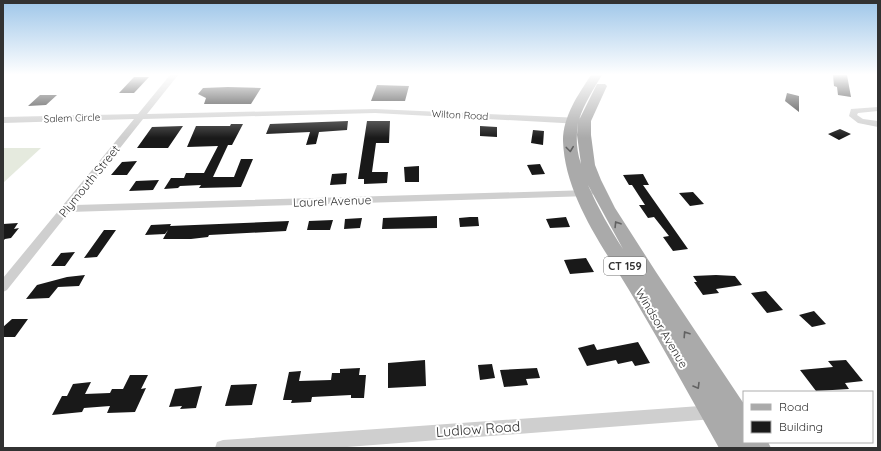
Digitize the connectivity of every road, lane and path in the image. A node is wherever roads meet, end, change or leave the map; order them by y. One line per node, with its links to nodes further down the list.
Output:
1 (158, 96): 5 (street, Plymouth Street)
2 (588, 96): 7 (main road, Windsor Avenue / CT 159)
3 (594, 96): 7 (main road, Windsor Avenue / CT 159)
4 (878, 109): 8 (street)
5 (142, 116): 6 (street, Salem Circle); 7 (street, Wilton Road); 10 (street, Plymouth Street)
6 (3, 120)
7 (578, 121): 9 (main road, Windsor Avenue / CT 159)
8 (878, 124)
9 (591, 193): 10 (street, Laurel Avenue); 12 (main road, Windsor Avenue / CT 159, one-way to 9); 13 (main road, Windsor Avenue / CT 159, one-way to 13)
10 (66, 209): 11 (street, Plymouth Street)
11 (3, 287)
12 (734, 411): 13 (street, Ludlow Road); 14 (main road, Windsor Avenue / CT 159)
13 (713, 412): 15 (street, Ludlow Road); 16 (main road, Windsor Avenue / CT 159)
14 (743, 424)
15 (222, 448)
16 (733, 448)

